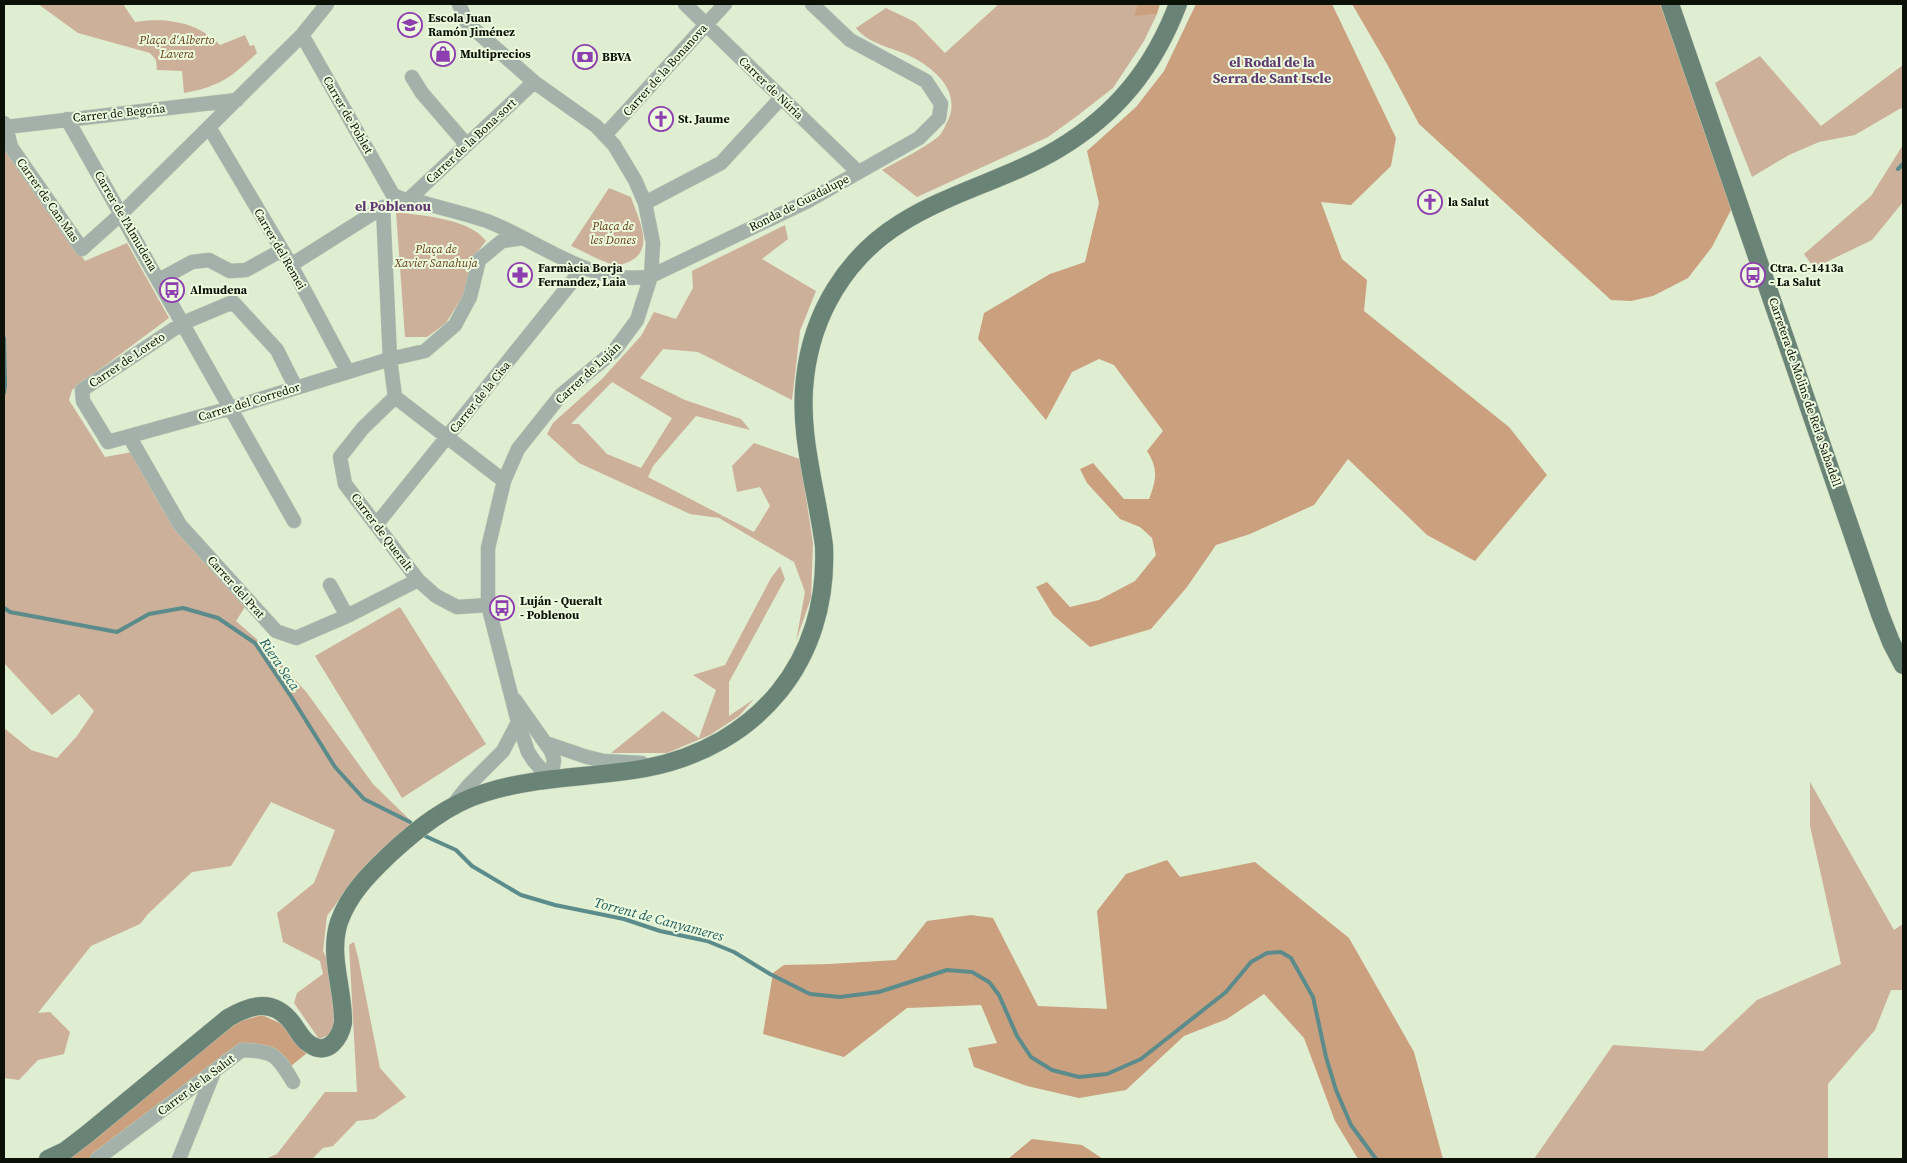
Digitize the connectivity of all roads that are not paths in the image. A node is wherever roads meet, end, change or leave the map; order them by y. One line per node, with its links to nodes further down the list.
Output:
1 (327, 4): 9 (street)
2 (460, 4): 11 (street, Carrer de Luján)
3 (685, 4): 8 (street, Carrer de Núria)
4 (725, 4): 8 (street, Carrer de la Bonanova)
5 (812, 4): 19 (street, Ronda de Guadalupe)
6 (1178, 4): 49 (main road)
7 (1670, 4): 45 (main road, Carretera de Molins de Rei a Sabadell)
8 (706, 24): 12 (street, Carrer de Núria); 17 (street, Carrer de la Bonanova)
9 (302, 35): 13 (street); 20 (street, Carrer de Poblet)
10 (412, 76): 18 (street)
11 (534, 82): 17 (street, Carrer de Luján); 18 (street, Carrer de la Bona-sort)
12 (781, 98): 19 (street, Carrer de Núria); 21 (street)
13 (237, 100): 14 (street, Carrer de Begoña); 16 (street)
14 (68, 119): 15 (street, Carrer de Begoña); 22 (street, Carrer de l'Almudena)
15 (5, 125): 22 (street, Carrer de Can Mas)
16 (209, 127): 22 (street); 24 (street, Carrer del Remei)
17 (605, 136): 21 (street, Carrer de Luján)
18 (466, 144): 20 (street, Carrer de la Bona-sort)
19 (858, 172): 27 (street, Ronda de Guadalupe)
20 (407, 201): 23 (street)
21 (645, 202): 27 (street, Carrer de Luján)
22 (122, 213): 28 (street, Carrer de l'Almudena)
23 (523, 238): 26 (street); 30 (street)
24 (282, 250): 25 (street, Carrer del Remei); 28 (street)
25 (291, 265): 30 (street); 31 (street, Carrer del Remei)
26 (584, 268): 27 (street); 36 (street, Carrer de la Cisa)
27 (651, 276): 38 (street, Carrer de Luján)
28 (159, 280): 29 (street, Carrer de l'Almudena)
29 (183, 323): 32 (street, Carrer de Loreto); 34 (street, Carrer de l'Almudena); 37 (street, Carrer de Loreto)
30 (390, 359): 31 (street, Carrer del Corredor); 33 (street)
31 (348, 372): 32 (street, Carrer del Corredor)
32 (296, 388): 34 (street, Carrer del Corredor)
33 (395, 397): 36 (street); 40 (street, Carrer de Queralt)
34 (231, 408): 35 (street, Carrer del Corredor); 39 (street, Carrer de l'Almudena)
35 (129, 436): 37 (street, Carrer del Corredor); 44 (street, Carrer del Prat)
36 (447, 437): 38 (street); 40 (street, Carrer de la Cisa)
37 (108, 442)
38 (504, 480): 43 (street, Carrer de Luján)
39 (294, 521)
40 (376, 525): 41 (street, Carrer de Queralt)
41 (418, 580): 43 (street, Carrer de Queralt); 44 (street, Carrer del Prat)
42 (330, 585): 44 (street)
43 (488, 605): 46 (street, Carrer de Luján)
44 (348, 616)
45 (1903, 666)
46 (512, 696): 47 (street, Carrer de Luján); 48 (street)
47 (518, 722): 50 (street, Carrer de Luján); 51 (street)
48 (546, 743): 49 (street); 50 (street)
49 (662, 764): 50 (main road)
50 (551, 780): 51 (main road)
51 (452, 806): 54 (main road)
52 (215, 1071): 53 (street, Carrer de la Salut); 55 (street, Carrer de la Salut); 56 (street)
53 (293, 1082)
54 (49, 1159)
55 (97, 1159)
56 (179, 1159)

